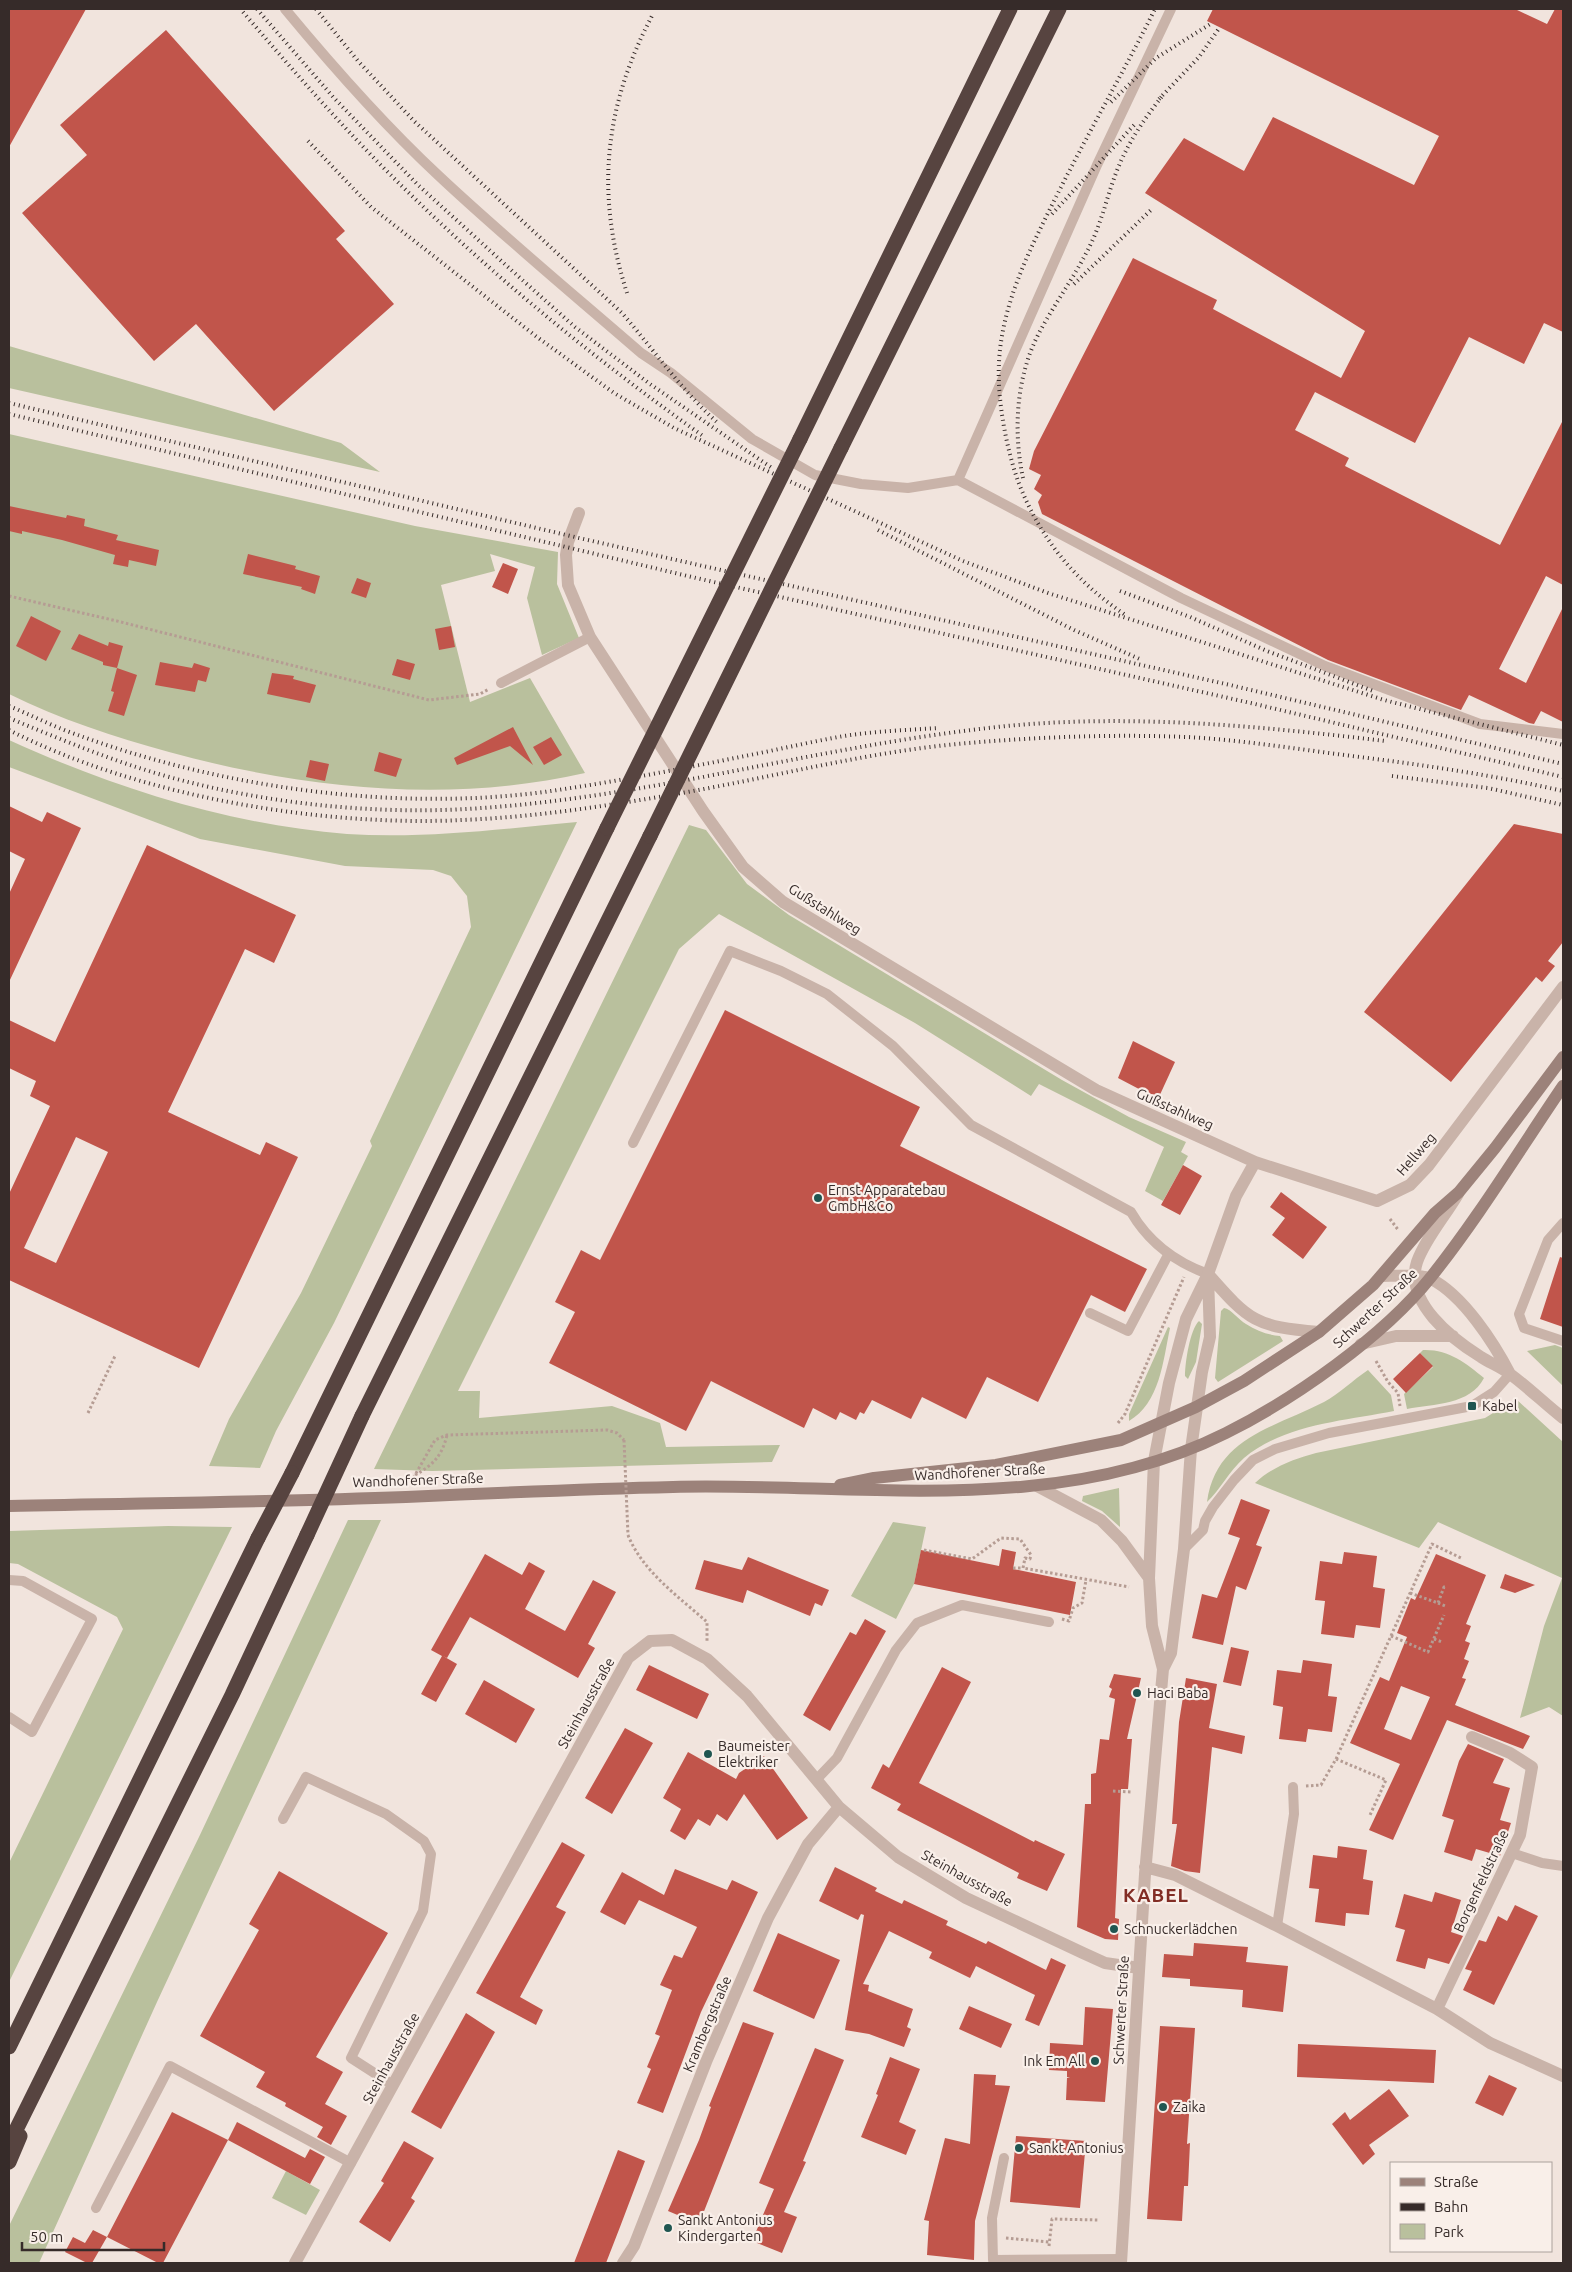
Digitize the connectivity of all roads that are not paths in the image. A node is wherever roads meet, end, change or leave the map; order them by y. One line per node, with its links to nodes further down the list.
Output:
1 (285, 9): 5 (lane)
2 (1010, 9): 55 (highway, bridge)
3 (1059, 9): 54 (highway, bridge)
4 (1171, 9): 5 (lane)
5 (958, 480): 9 (lane)
6 (579, 513): 7 (street, Gußstahlweg)
7 (590, 637): 8 (lane); 14 (street, Gußstahlweg)
8 (501, 683)
9 (1563, 734)
10 (1563, 987): 14 (street, Hellweg)
11 (1563, 1057): 15 (main road, Schwerter Straße)
12 (1563, 1086): 21 (main road, Schwerter Straße)
13 (633, 1144): 17 (lane)
14 (1255, 1162): 18 (street)
15 (1459, 1192): 19 (main road, Schwerter Straße); 20 (street)
16 (1563, 1223): 26 (lane)
17 (1168, 1255): 18 (lane); 23 (lane)
18 (1208, 1274): 24 (street); 29 (street); 31 (street)
19 (1381, 1276): 20 (street); 24 (main road, Schwerter Straße)
20 (1415, 1277): 21 (street); 22 (street)
21 (1430, 1278): 22 (main road, Schwerter Straße); 28 (street)
22 (1418, 1292): 25 (street); 27 (main road, Schwerter Straße)
23 (1090, 1313)
24 (1319, 1332): 29 (main road, Schwerter Straße)
25 (1453, 1336): 27 (street); 28 (street)
26 (1563, 1341)
27 (1361, 1344): 32 (main road, Schwerter Straße)
28 (1510, 1374): 30 (street); 37 (lane)
29 (1196, 1407): 31 (main road, Schwerter Straße); 32 (street, Schwerter Straße)
30 (1563, 1418)
31 (1161, 1423): 33 (street, Schwerter Straße); 35 (main road, Wandhofener Straße)
32 (1191, 1449): 33 (main road, Wandhofener Straße); 37 (street, Schwerter Straße)
33 (1154, 1461): 34 (main road, Wandhofener Straße); 38 (street, Schwerter Straße)
34 (1038, 1486): 35 (main road, Wandhofener Straße); 38 (street)
35 (828, 1487): 36 (main road, Wandhofener Straße)
36 (9, 1506)
37 (1184, 1549): 41 (street, Schwerter Straße)
38 (1149, 1578): 41 (street, Schwerter Straße)
39 (9, 1580): 42 (lane)
40 (1049, 1622): 44 (lane)
41 (1162, 1669): 50 (street, Schwerter Straße)
42 (9, 1717)
43 (1472, 1737): 48 (street, Borgenfeldstraße)
44 (816, 1780): 46 (street, Steinhausstraße); 57 (street, Steinhausstraße)
45 (1293, 1787): 51 (lane)
46 (839, 1807): 52 (street, Steinhausstraße); 65 (street, Krambergstraße)
47 (283, 1819): 57 (lane)
48 (1512, 1854): 49 (lane); 53 (street, Borgenfeldstraße)
49 (1563, 1866)
50 (1145, 1867): 51 (street); 52 (street, Schwerter Straße)
51 (1277, 1926): 53 (street)
52 (1139, 1968): 63 (street, Schwerter Straße)
53 (1437, 2010): 56 (street)
54 (62, 2039): 58 (highway); 60 (highway)
55 (9, 2047)
56 (1563, 2076)
57 (393, 2085): 61 (street, Steinhausstraße)
58 (9, 2144)
59 (1004, 2158): 63 (lane)
60 (9, 2162)
61 (351, 2163): 62 (lane); 64 (street, Steinhausstraße)
62 (96, 2208)
63 (1121, 2261)
64 (295, 2263)
65 (623, 2263)

